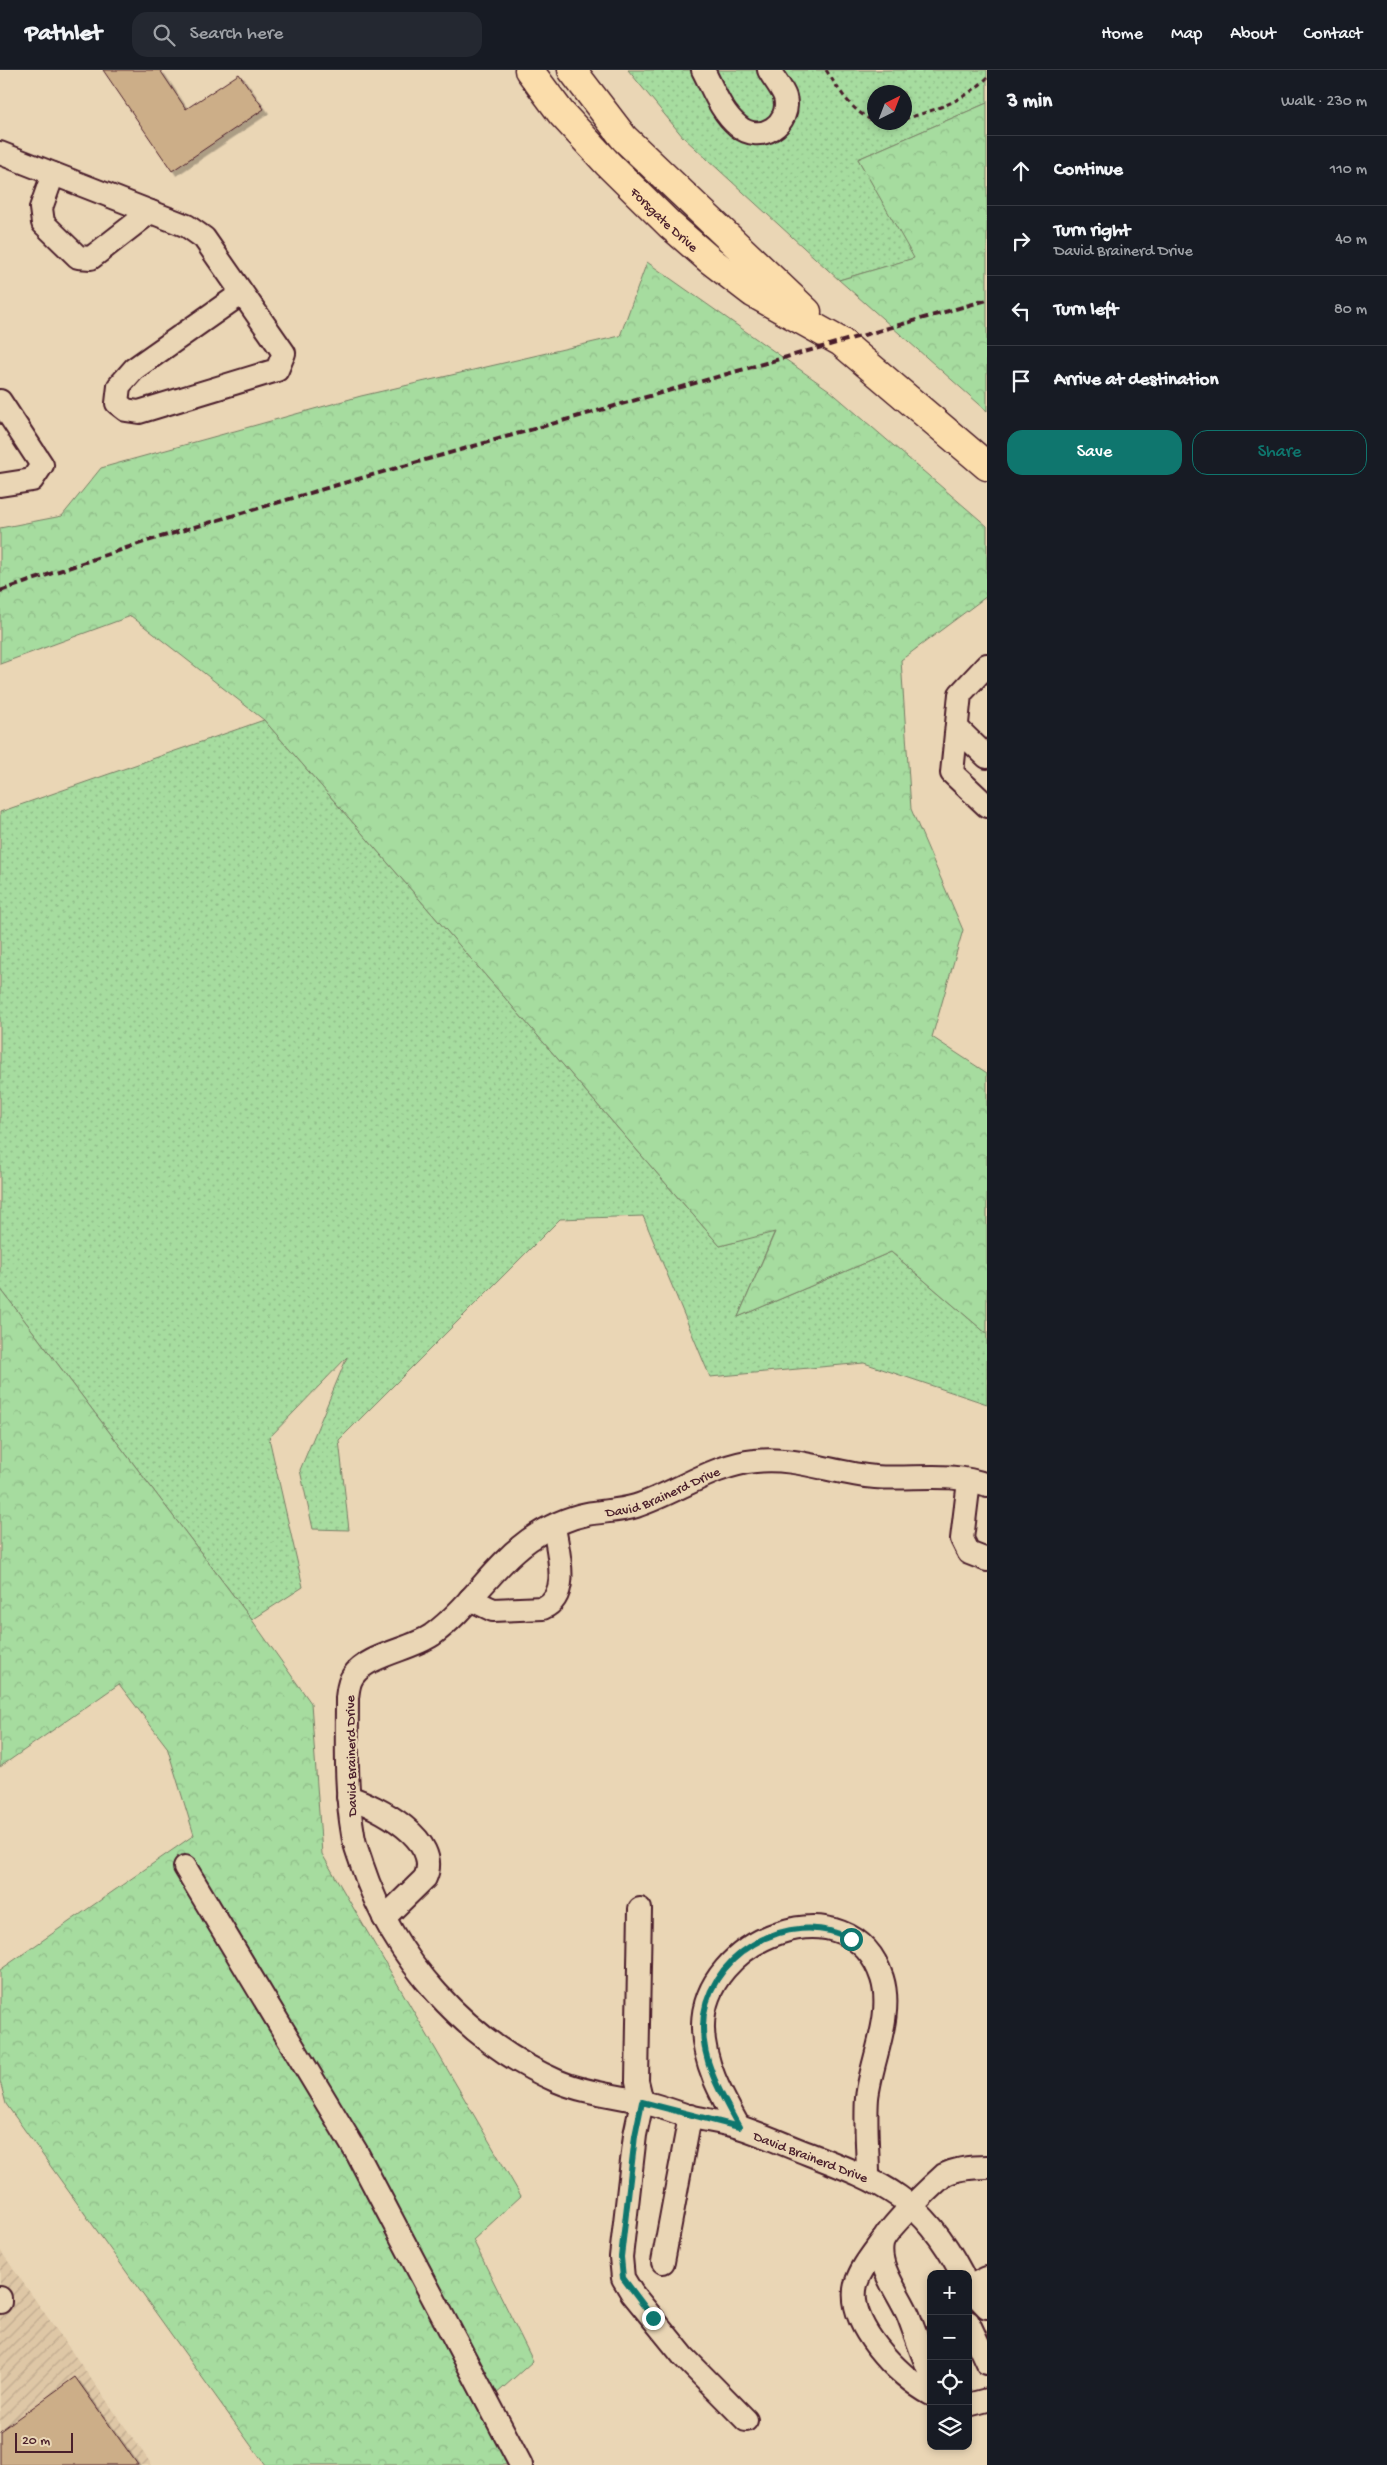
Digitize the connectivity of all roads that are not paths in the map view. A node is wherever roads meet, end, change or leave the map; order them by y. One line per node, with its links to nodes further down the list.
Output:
1 (529, 70): 9 (main road, Forsgate Drive)
2 (572, 70): 9 (main road, Forsgate Drive)
3 (703, 70): 4 (street)
4 (769, 70)
5 (0, 153): 6 (street)
6 (53, 174): 7 (street); 7 (street)
7 (150, 212): 8 (street)
8 (242, 293): 8 (street)
9 (829, 334): 11 (main road, Forsgate Drive)
10 (0, 401): 12 (street)
11 (987, 466)
12 (0, 485)
13 (987, 665): 14 (street)
14 (957, 728): 15 (street); 16 (street)
15 (987, 757)
16 (987, 806)
17 (978, 1483): 18 (street, David Brainerd Drive); 19 (street)
18 (554, 1526): 20 (street, David Brainerd Drive); 20 (street)
19 (987, 1560)
20 (470, 1599): 21 (street, David Brainerd Drive)
21 (348, 1797): 24 (street, David Brainerd Drive); 24 (street)
22 (185, 1867): 47 (street)
23 (640, 1909): 25 (street)
24 (384, 1918): 25 (street, David Brainerd Drive)
25 (642, 2102): 26 (street, David Brainerd Drive); 46 (street)
26 (690, 2116): 27 (street, David Brainerd Drive); 32 (street)
27 (739, 2127): 29 (street, David Brainerd Drive); 29 (street)
28 (987, 2167): 30 (street)
29 (868, 2177): 30 (street, David Brainerd Drive)
30 (913, 2206): 31 (street); 33 (street, David Brainerd Drive)
31 (882, 2241): 42 (street); 43 (street)
32 (663, 2262)
33 (960, 2270)
34 (987, 2278): 35 (street)
35 (972, 2285)
36 (972, 2291): 39 (street)
37 (0, 2298): 38 (street)
38 (0, 2302)
39 (987, 2308)
40 (972, 2331): 41 (street)
41 (987, 2364)
42 (927, 2365)
43 (927, 2391)
44 (987, 2400): 45 (street)
45 (972, 2403)
46 (746, 2420)
47 (521, 2465)

